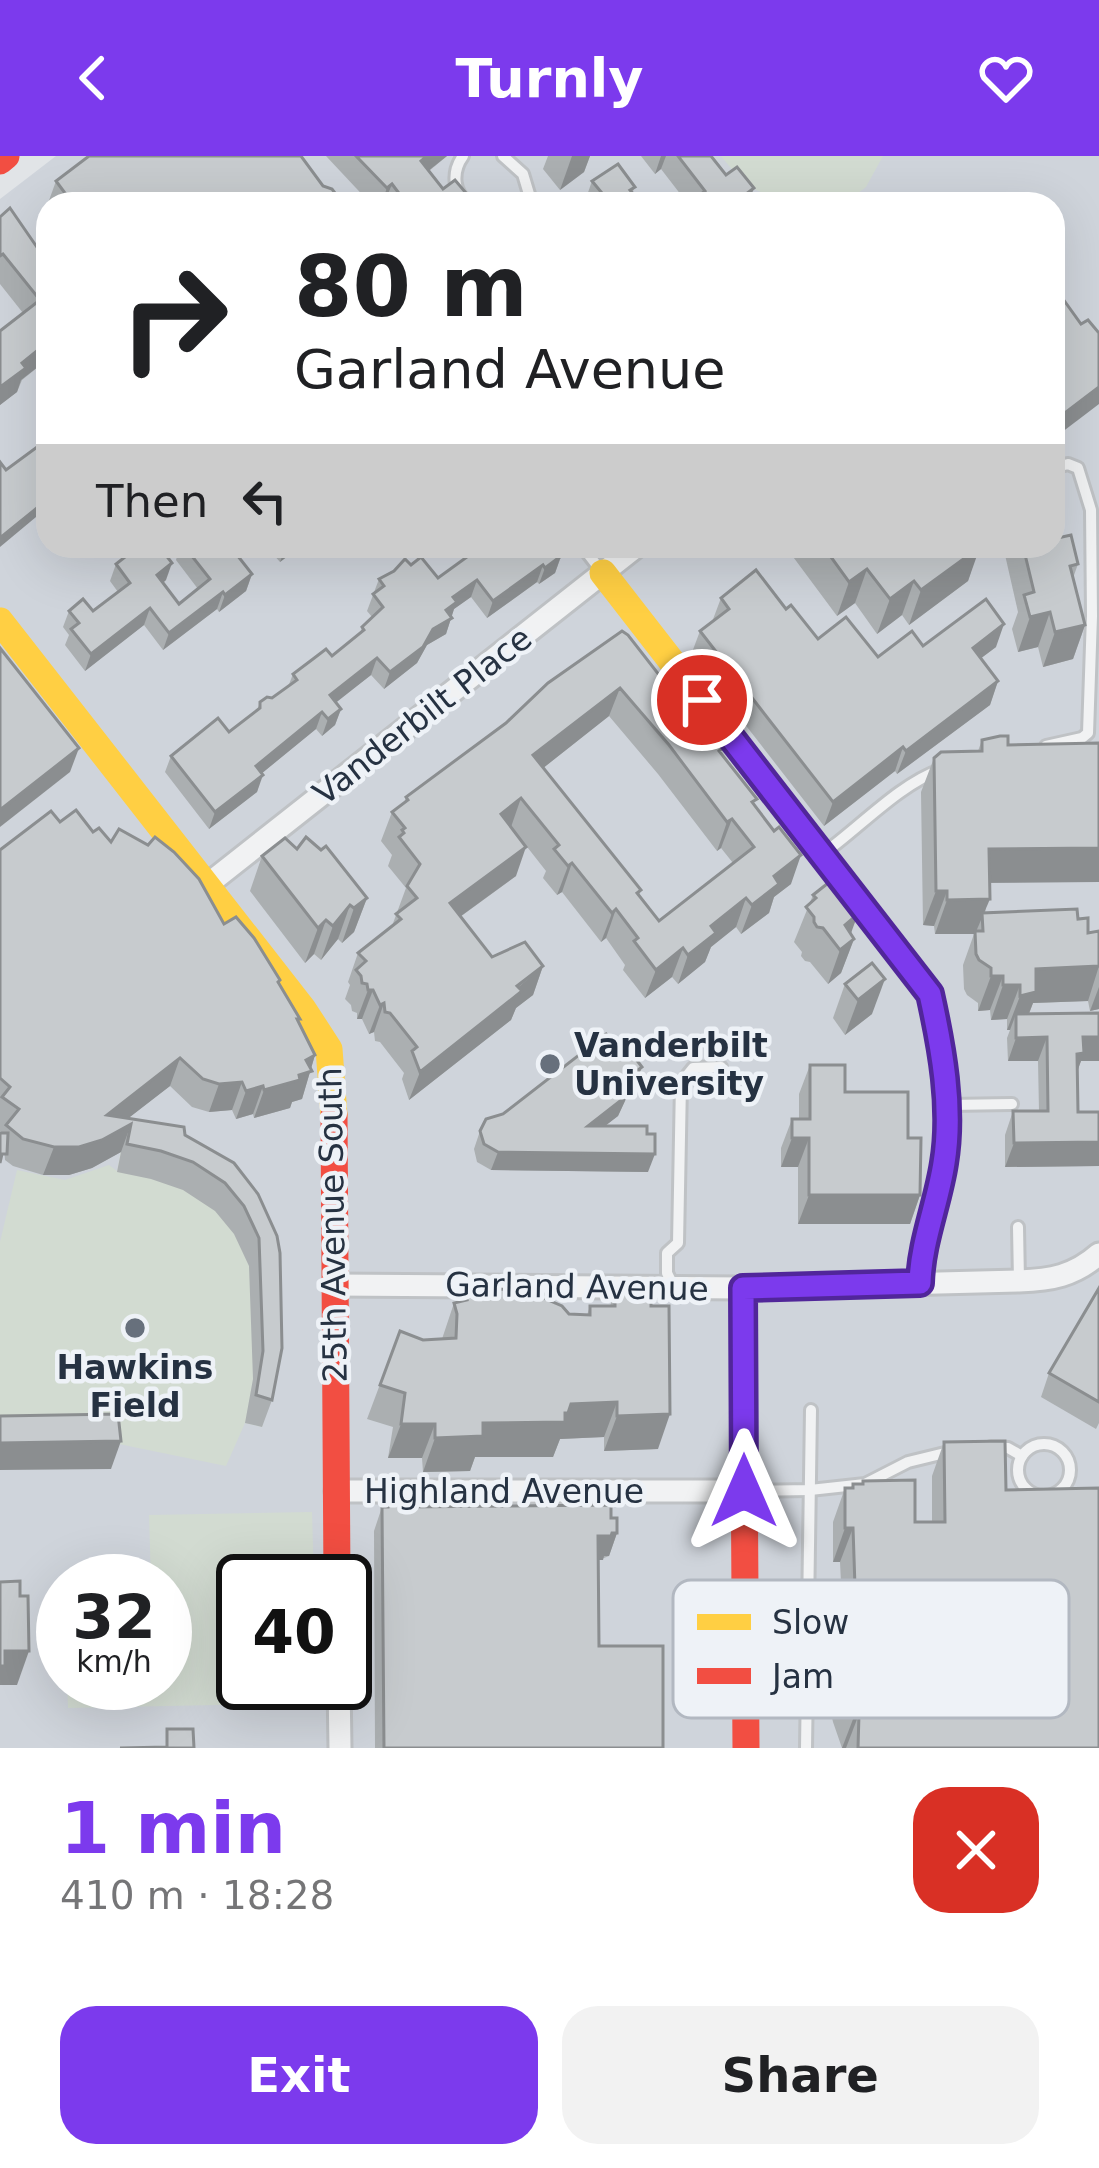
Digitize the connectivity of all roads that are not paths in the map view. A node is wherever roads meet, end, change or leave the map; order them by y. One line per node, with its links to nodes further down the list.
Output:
1 (463, 156): 3 (lane)
2 (503, 156): 4 (lane)
3 (459, 192)
4 (527, 192)
5 (1065, 465): 10 (lane)
6 (592, 558): 8 (lane)
7 (622, 558): 8 (street, Vanderbilt Place)
8 (603, 573): 12 (street); 13 (street, Vanderbilt Place)
9 (0, 621): 13 (street, 25th Avenue South)
10 (1038, 748)
11 (948, 768): 12 (lane)
12 (821, 855): 16 (street)
13 (207, 885): 21 (street, 25th Avenue South)
14 (721, 1067): 22 (lane)
15 (1012, 1104): 16 (lane)
16 (946, 1105): 20 (street)
17 (1018, 1227): 19 (lane)
18 (1099, 1254): 19 (street, Garland Avenue)
19 (1018, 1281): 20 (street, Garland Avenue)
20 (920, 1283): 23 (street, Garland Avenue)
21 (335, 1285): 22 (street, Garland Avenue); 29 (street, 25th Avenue South)
22 (674, 1287): 23 (street, Garland Avenue)
23 (743, 1288): 30 (street)
24 (811, 1409): 28 (lane)
25 (982, 1446): 27 (lane)
26 (965, 1449): 28 (lane)
27 (1022, 1456): 27 (lane)
28 (810, 1490): 30 (lane); 33 (lane)
29 (336, 1491): 30 (street, Highland Avenue); 31 (street, 25th Avenue South)
30 (744, 1491): 32 (street)
31 (337, 1554)
32 (745, 1580)
33 (809, 1580)
34 (339, 1710): 37 (street)
35 (746, 1718): 38 (street)
36 (806, 1718): 39 (lane)
37 (340, 1748)
38 (746, 1748)
39 (806, 1748)

